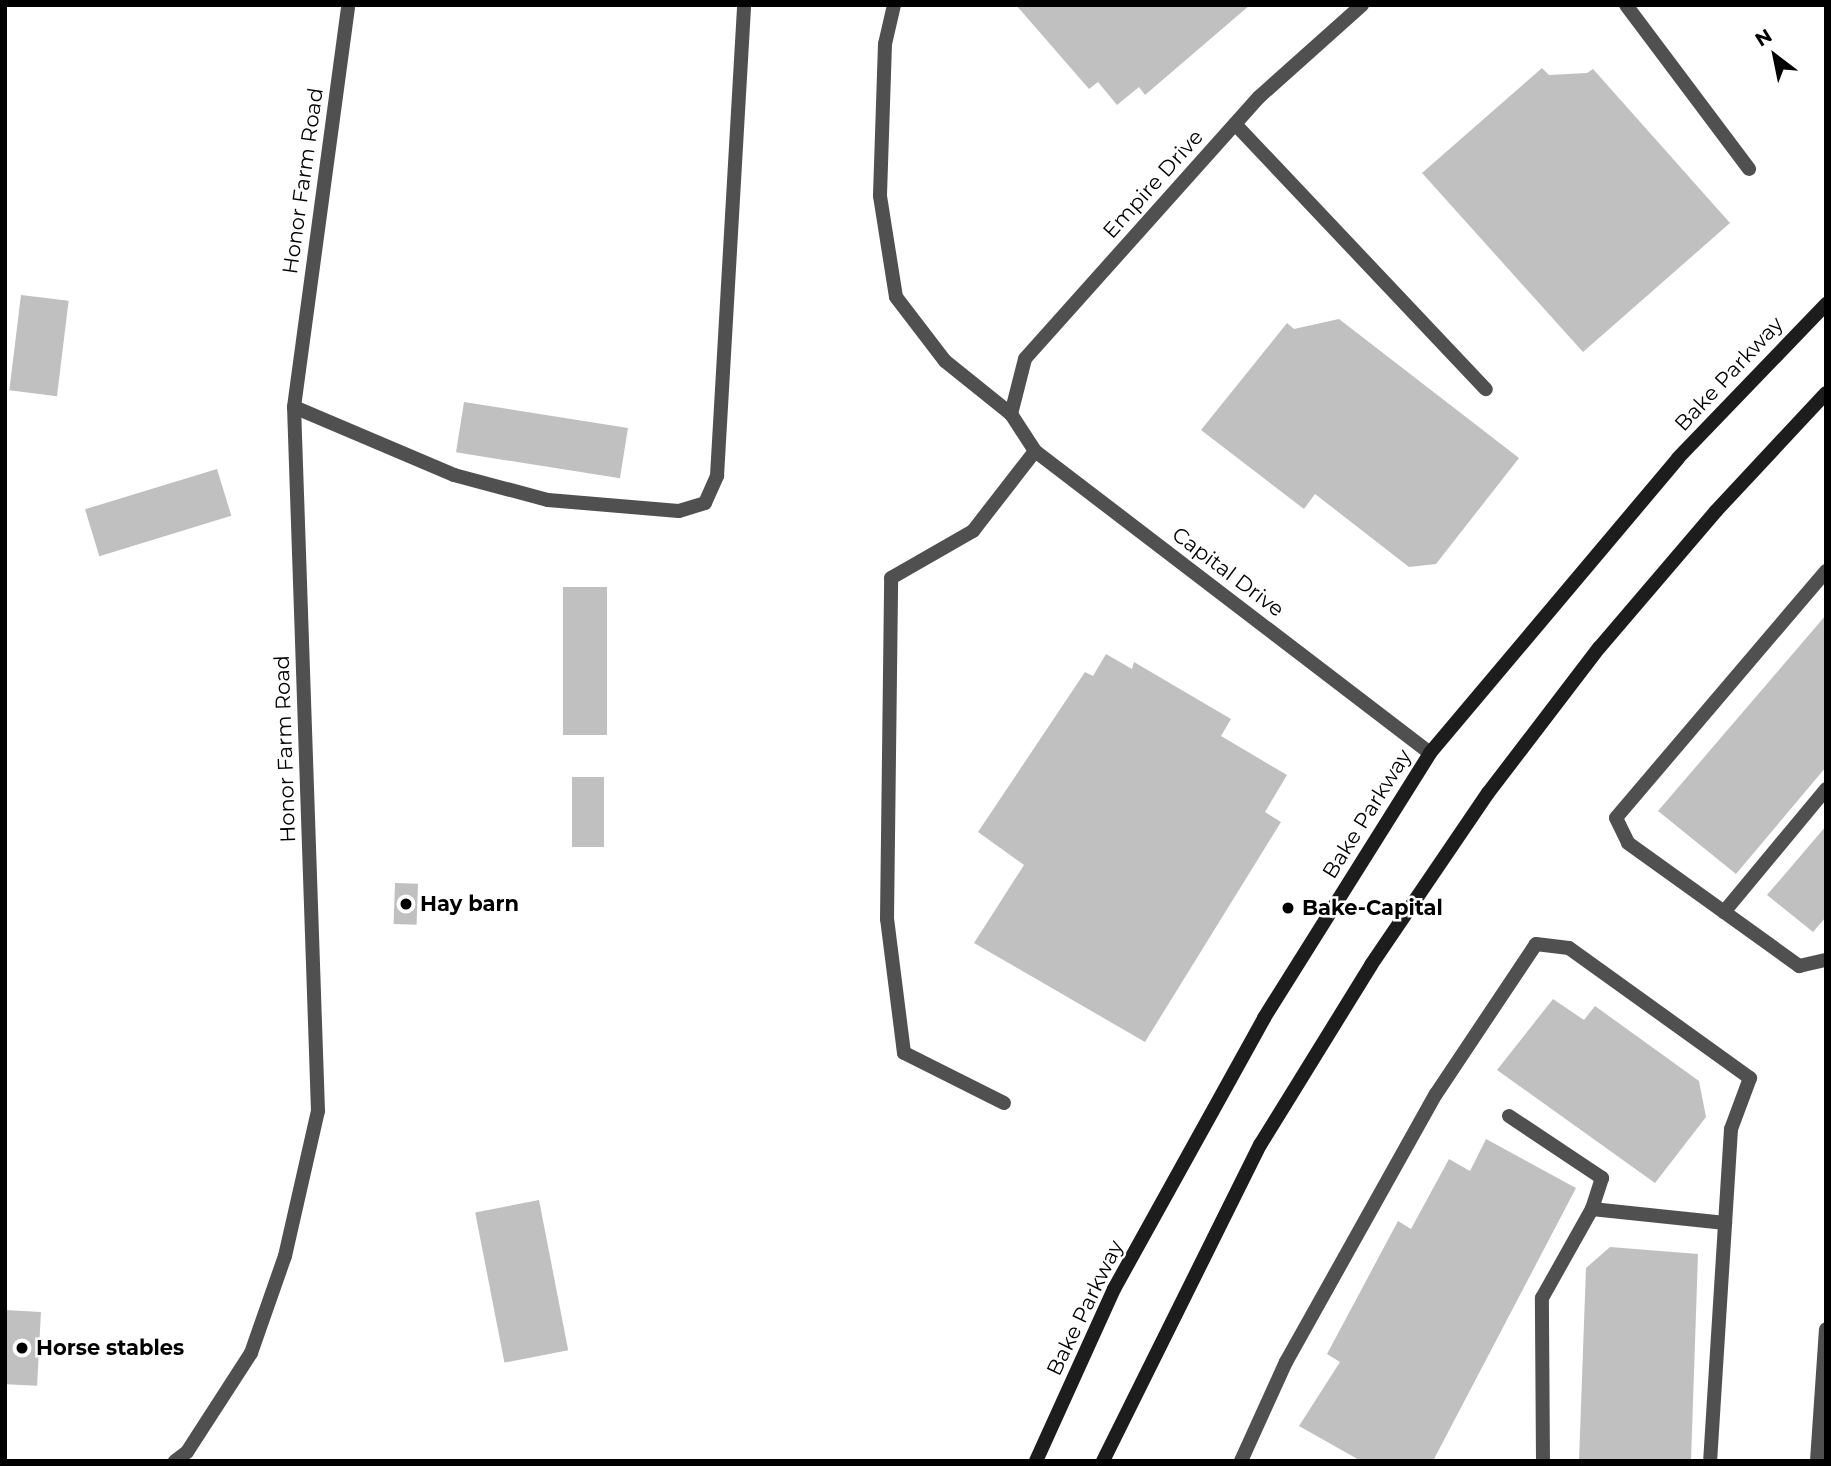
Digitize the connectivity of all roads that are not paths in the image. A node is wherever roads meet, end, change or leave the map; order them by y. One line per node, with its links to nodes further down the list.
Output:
1 (348, 5): 11 (street, Honor Farm Road)
2 (744, 5): 11 (street)
3 (894, 5): 12 (street, Capital Drive)
4 (1362, 5): 6 (street, Empire Drive)
5 (1626, 5): 7 (street)
6 (1235, 124): 9 (street); 12 (street, Empire Drive)
7 (1749, 169)
8 (1826, 304): 15 (main road, Bake Parkway)
9 (1486, 389)
10 (1826, 393): 26 (main road)
11 (294, 407): 24 (street, Honor Farm Road)
12 (1011, 414): 13 (street, Capital Drive)
13 (1035, 451): 15 (street, Capital Drive); 19 (street)
14 (1826, 571): 17 (street)
15 (1430, 753): 25 (main road, Bake Parkway)
16 (1826, 789): 17 (street)
17 (1724, 912): 18 (street)
18 (1826, 960)
19 (1004, 1103)
20 (1509, 1116): 21 (street)
21 (1592, 1209): 22 (street); 28 (street)
22 (1725, 1223): 27 (street); 29 (street)
23 (1826, 1329): 30 (street)
24 (175, 1461)
25 (1036, 1461)
26 (1103, 1461)
27 (1241, 1461)
28 (1543, 1461)
29 (1710, 1461)
30 (1817, 1461)

